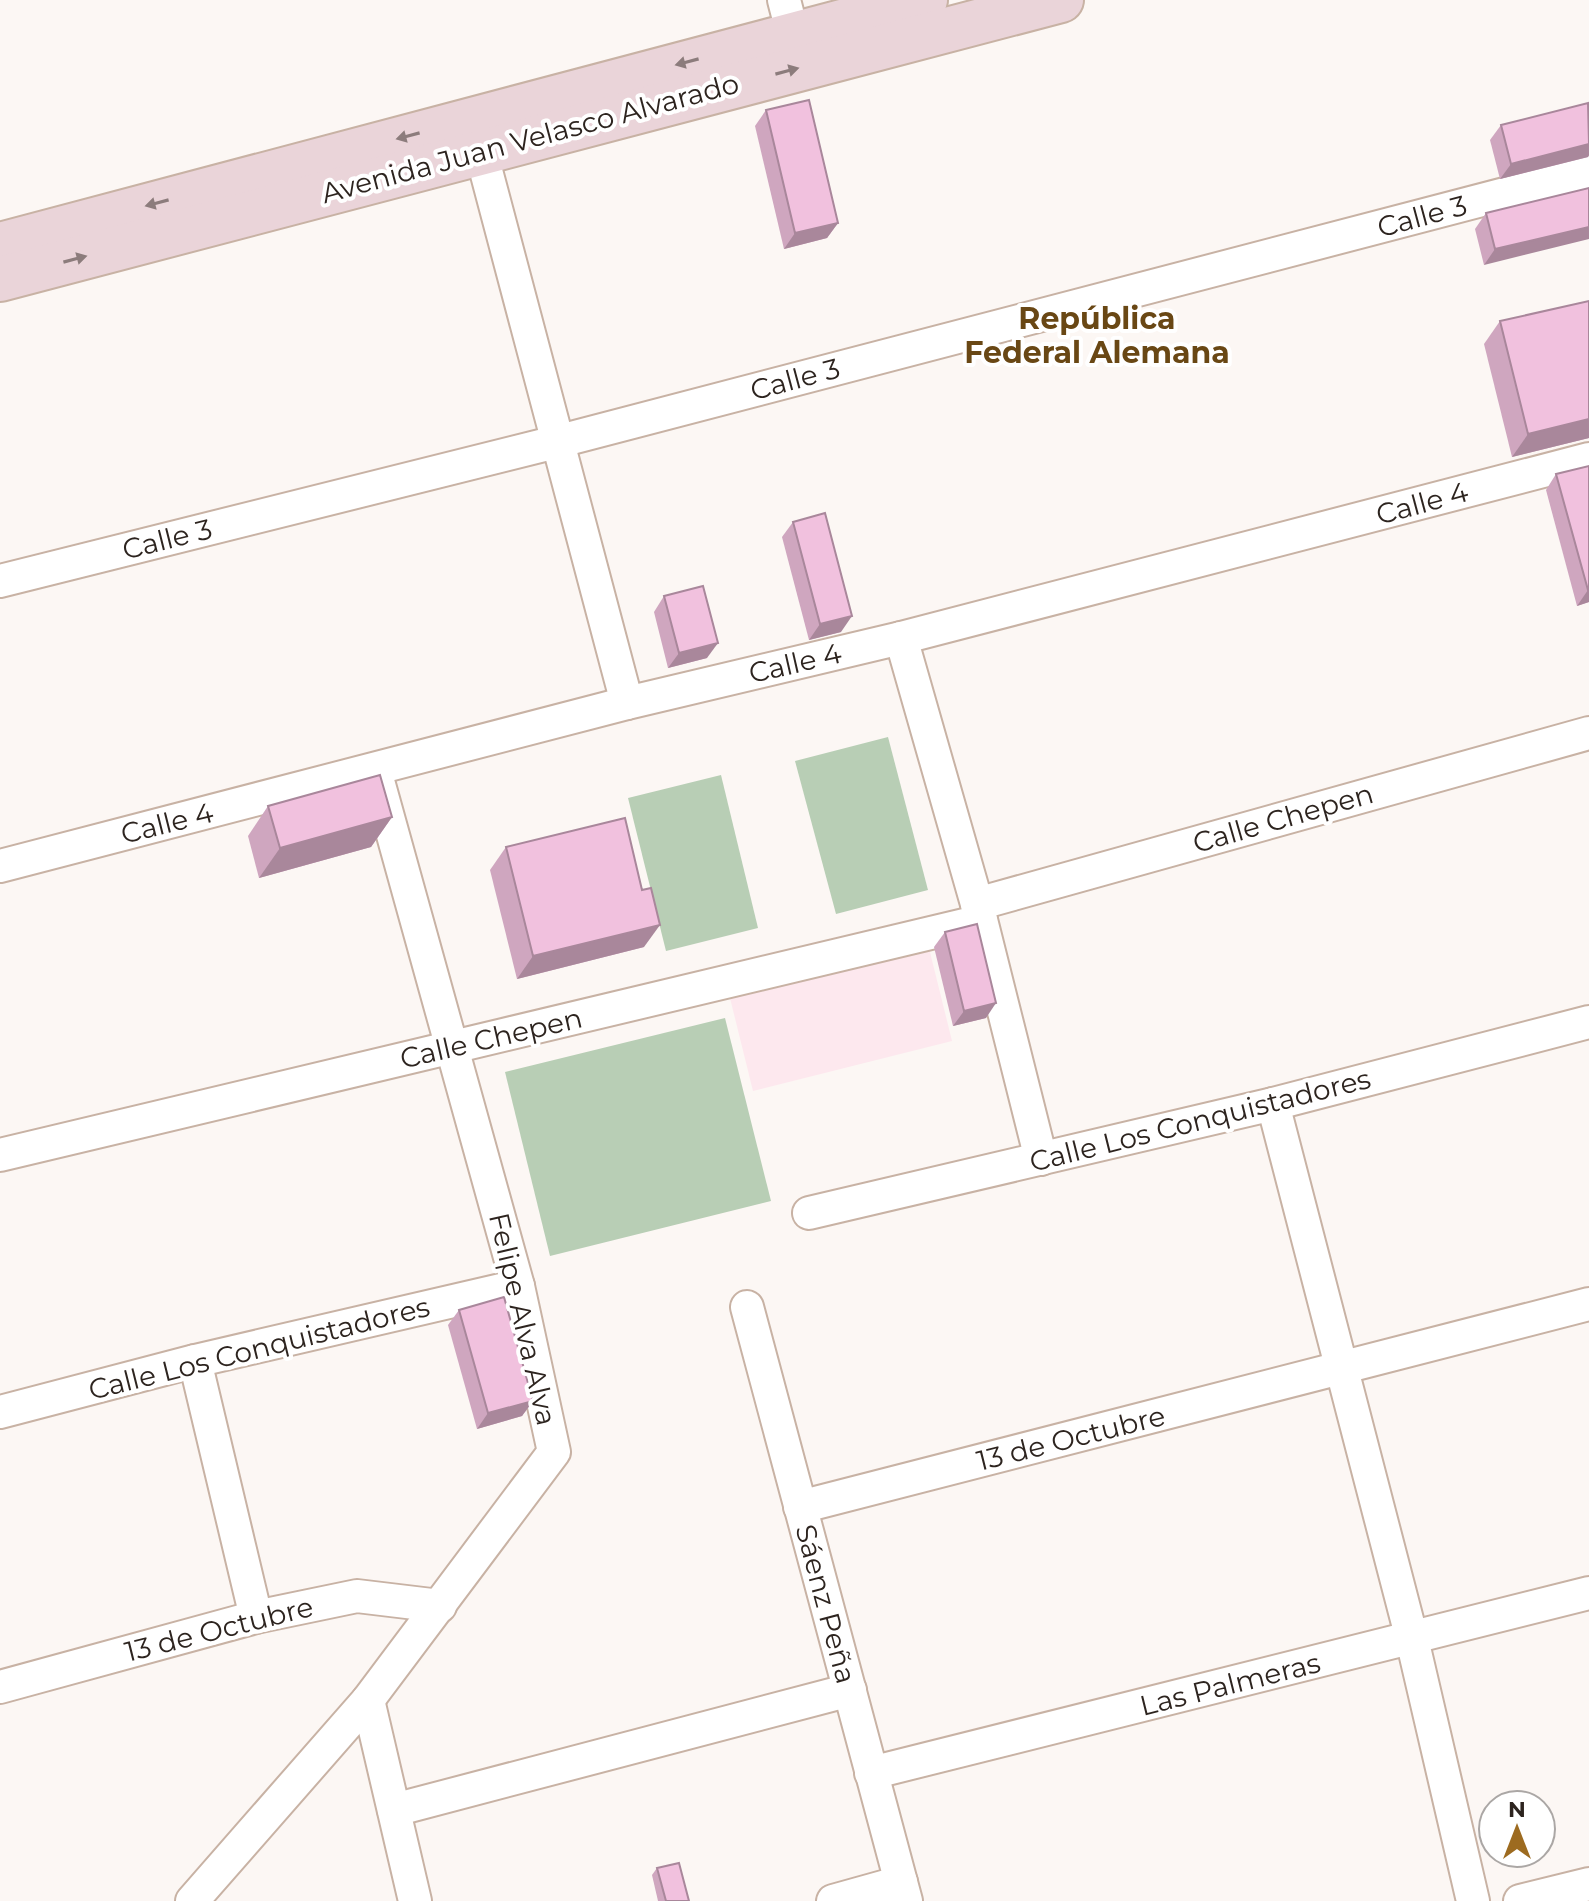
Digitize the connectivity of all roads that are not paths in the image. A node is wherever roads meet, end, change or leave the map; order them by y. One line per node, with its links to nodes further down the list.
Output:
1 (925, 0): 3 (street, Avenida Juan Velasco Alvarado)
2 (1061, 0): 4 (street, Avenida Juan Velasco Alvarado, one-way to 2)
3 (788, 17): 4 (street, Avenida Juan Velasco Alvarado, one-way to 4)
4 (477, 134): 6 (street, Avenida Juan Velasco Alvarado, one-way to 6); 7 (street, Avenida Juan Velasco Alvarado, one-way to 4); 8 (street)
5 (1589, 172): 8 (street, Calle 3)
6 (0, 245)
7 (0, 279)
8 (556, 442): 10 (street, Calle 3); 12 (street)
9 (1589, 459): 11 (street, Calle 4)
10 (0, 581)
11 (901, 638): 12 (street, Calle 4); 16 (street)
12 (627, 703): 14 (street, Calle 4)
13 (1589, 733): 16 (street, Calle Chepen)
14 (375, 770): 15 (street, Calle 4); 18 (street, Felipe Alva Alva)
15 (0, 866)
16 (979, 912): 18 (street, Calle Chepen); 21 (street)
17 (1589, 1022): 19 (street, Calle Los Conquistadores)
18 (453, 1048): 20 (street, Calle Chepen); 23 (street, Felipe Alva Alva)
19 (1273, 1104): 21 (street, Calle Los Conquistadores); 27 (street)
20 (0, 1155)
21 (1041, 1159): 22 (street, Calle Los Conquistadores)
22 (809, 1213)
23 (518, 1286): 26 (street, Calle Los Conquistadores); 31 (street, Felipe Alva Alva)
24 (1589, 1304): 27 (street, 13 de Octubre)
25 (747, 1307): 29 (street, Sáenz Peña)
26 (195, 1361): 28 (street, Calle Los Conquistadores); 32 (street)
27 (1342, 1369): 29 (street, 13 de Octubre); 33 (street)
28 (0, 1412)
29 (800, 1507): 35 (street, Sáenz Peña)
30 (1589, 1593): 33 (street, Las Palmeras)
31 (440, 1606): 32 (street, 13 de Octubre); 36 (street, Felipe Alva Alva)
32 (256, 1617): 34 (street, 13 de Octubre)
33 (1412, 1639): 37 (street, Las Palmeras); 44 (street)
34 (0, 1687)
35 (850, 1690): 37 (street, Sáenz Peña); 38 (street)
36 (368, 1700): 38 (street); 41 (street, Felipe Alva Alva)
37 (871, 1773): 40 (street, Sáenz Peña)
38 (394, 1810): 42 (street)
39 (1589, 1884): 45 (street)
40 (903, 1892): 43 (street)
41 (192, 1901)
42 (415, 1901)
43 (833, 1901)
44 (1473, 1901)
45 (1520, 1901)

